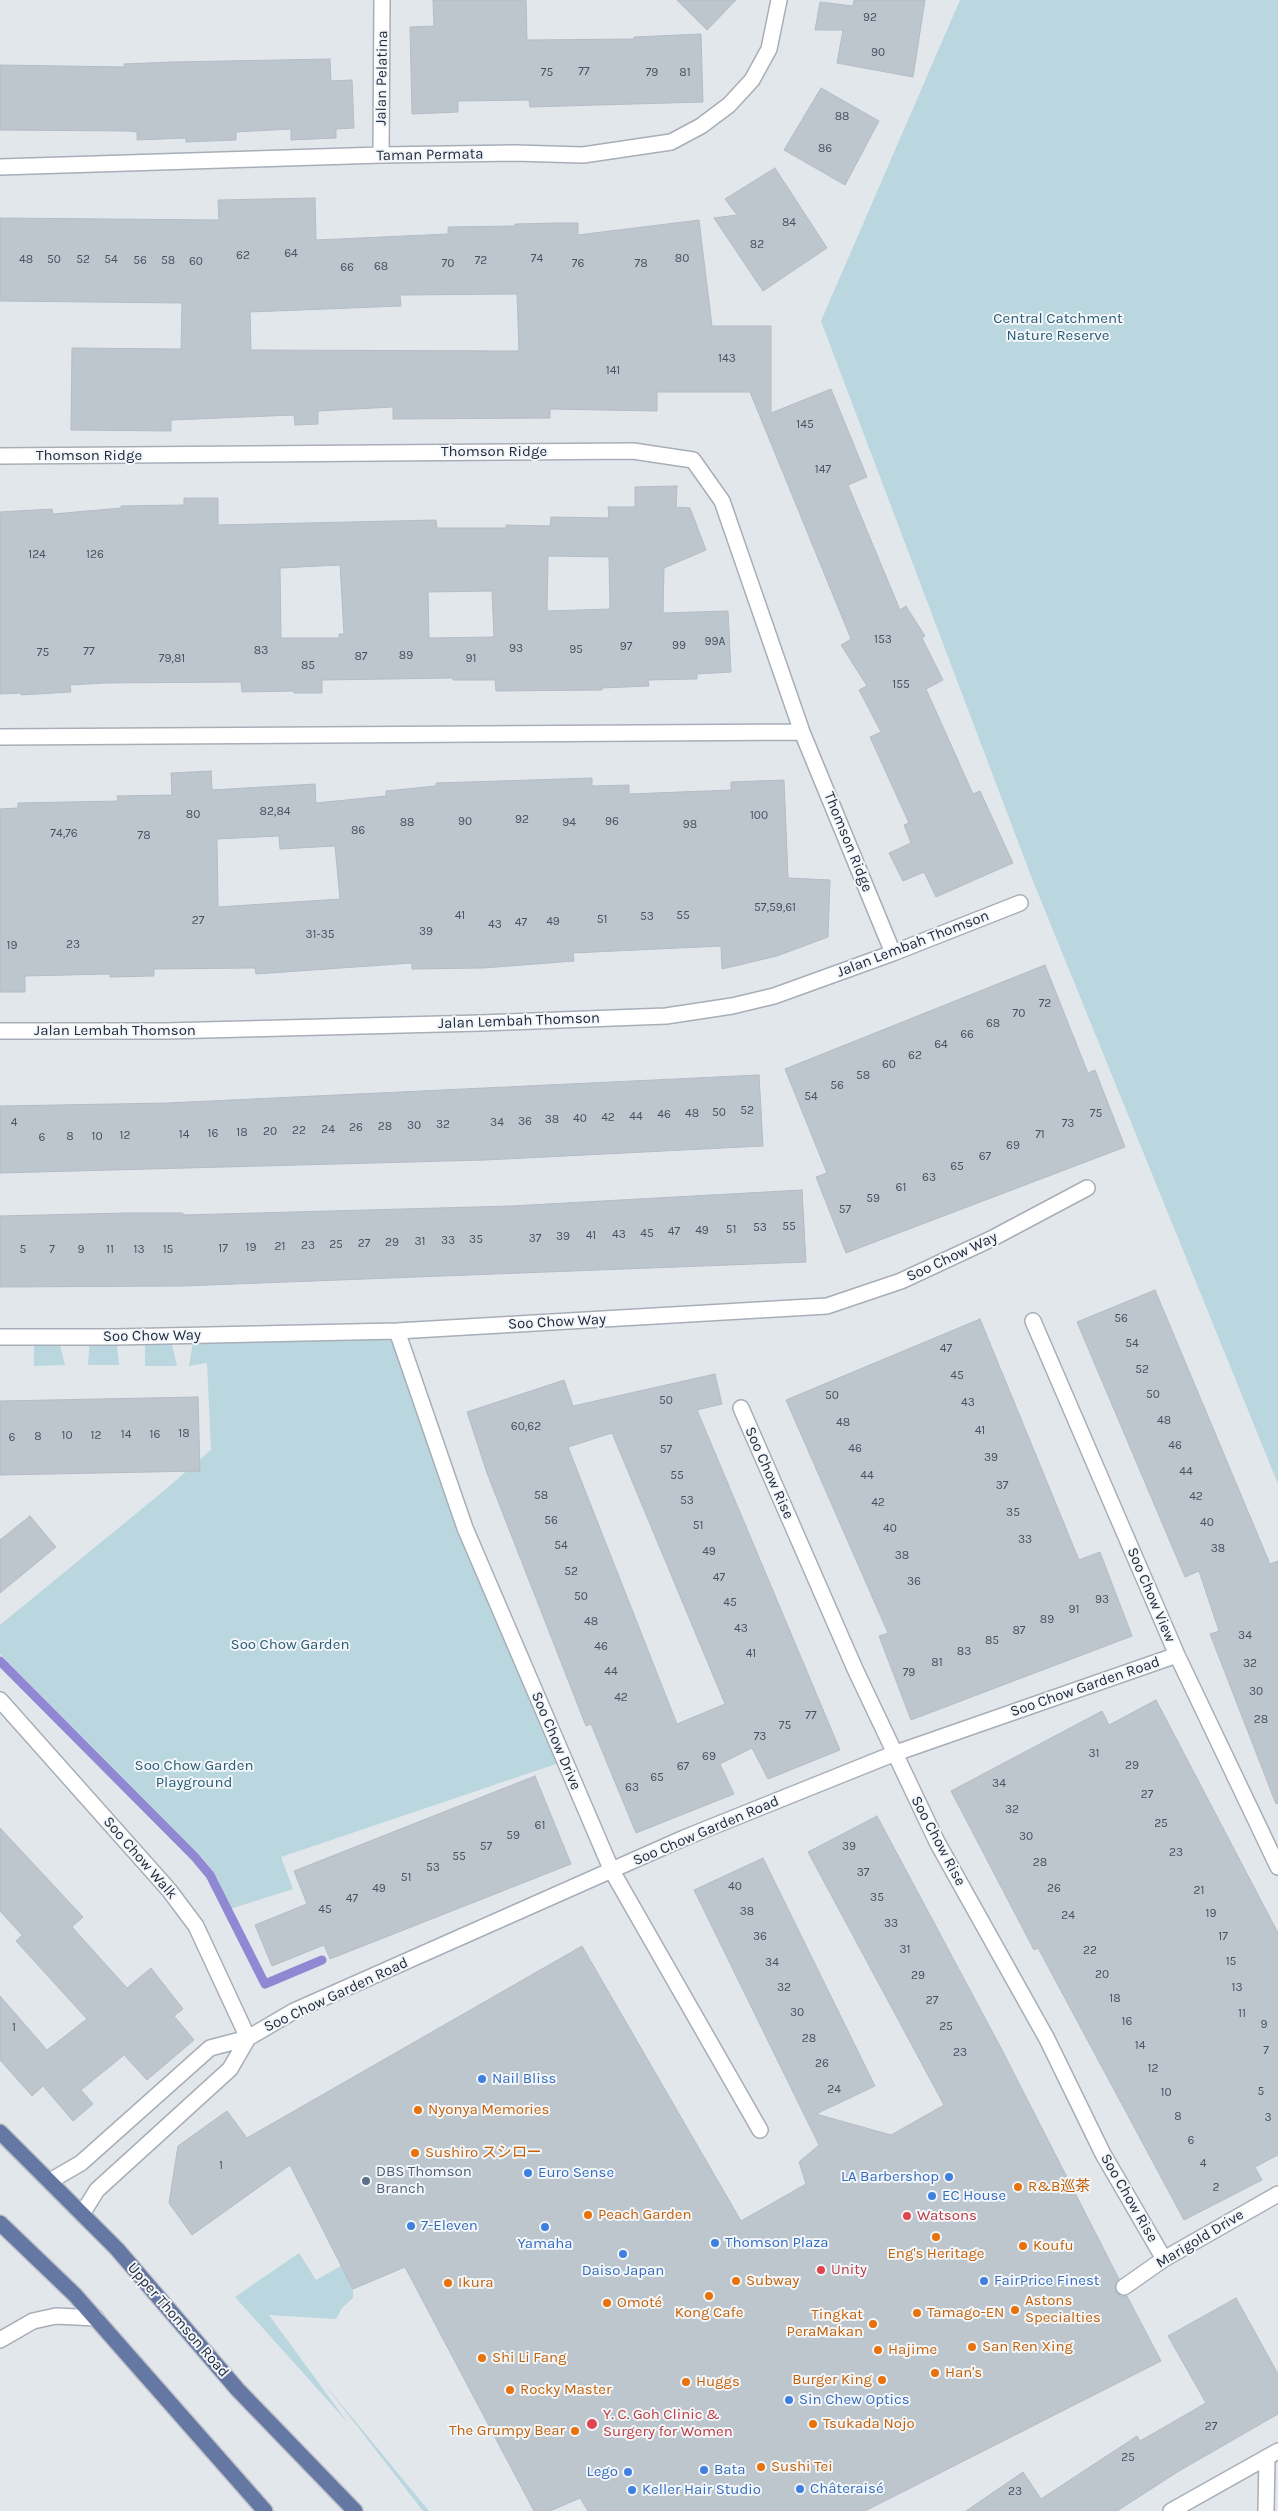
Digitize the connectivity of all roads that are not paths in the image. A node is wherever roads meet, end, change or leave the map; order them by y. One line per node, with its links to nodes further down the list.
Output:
1 (382, 0): 3 (street, Jalan Pelatina)
2 (779, 0): 3 (street, Taman Permata)
3 (381, 156): 4 (street, Taman Permata)
4 (0, 167)
5 (0, 456): 6 (street, Thomson Ridge)
6 (802, 732): 7 (street); 9 (street, Thomson Ridge)
7 (0, 737)
8 (1020, 903): 9 (street, Jalan Lembah Thomson)
9 (893, 953): 10 (street, Jalan Lembah Thomson)
10 (0, 1031)
11 (1087, 1188): 13 (street, Soo Chow Way)
12 (1033, 1321): 16 (street, Soo Chow View)
13 (397, 1331): 14 (street, Soo Chow Way); 20 (street, Soo Chow Drive)
14 (0, 1337)
15 (741, 1408): 18 (street, Soo Chow Rise)
16 (1177, 1656): 18 (street, Soo Chow Garden Road); 19 (street, Soo Chow View)
17 (0, 1700): 21 (street, Soo Chow Walk)
18 (894, 1754): 20 (street, Soo Chow Garden Road); 28 (street, Soo Chow Rise)
19 (1278, 1866)
20 (612, 1871): 21 (street, Soo Chow Garden Road); 22 (street, Soo Chow Drive)
21 (248, 2038): 24 (street, Soo Chow Garden Road); 26 (street, Soo Chow Garden Road)
22 (760, 2130)
23 (0, 2132): 24 (main road, Upper Thomson Road)
24 (50, 2181): 26 (main road, Upper Thomson Road)
25 (1278, 2194): 28 (street, Marigold Drive)
26 (82, 2214): 34 (main road, Upper Thomson Road)
27 (0, 2223): 30 (main road)
28 (1164, 2259): 29 (street, Marigold Drive)
29 (1124, 2287)
30 (96, 2318): 31 (street); 33 (main road)
31 (0, 2340)
32 (1272, 2454): 35 (street); 36 (street)
33 (265, 2511)
34 (355, 2511)
35 (1171, 2511)
36 (1266, 2511)

